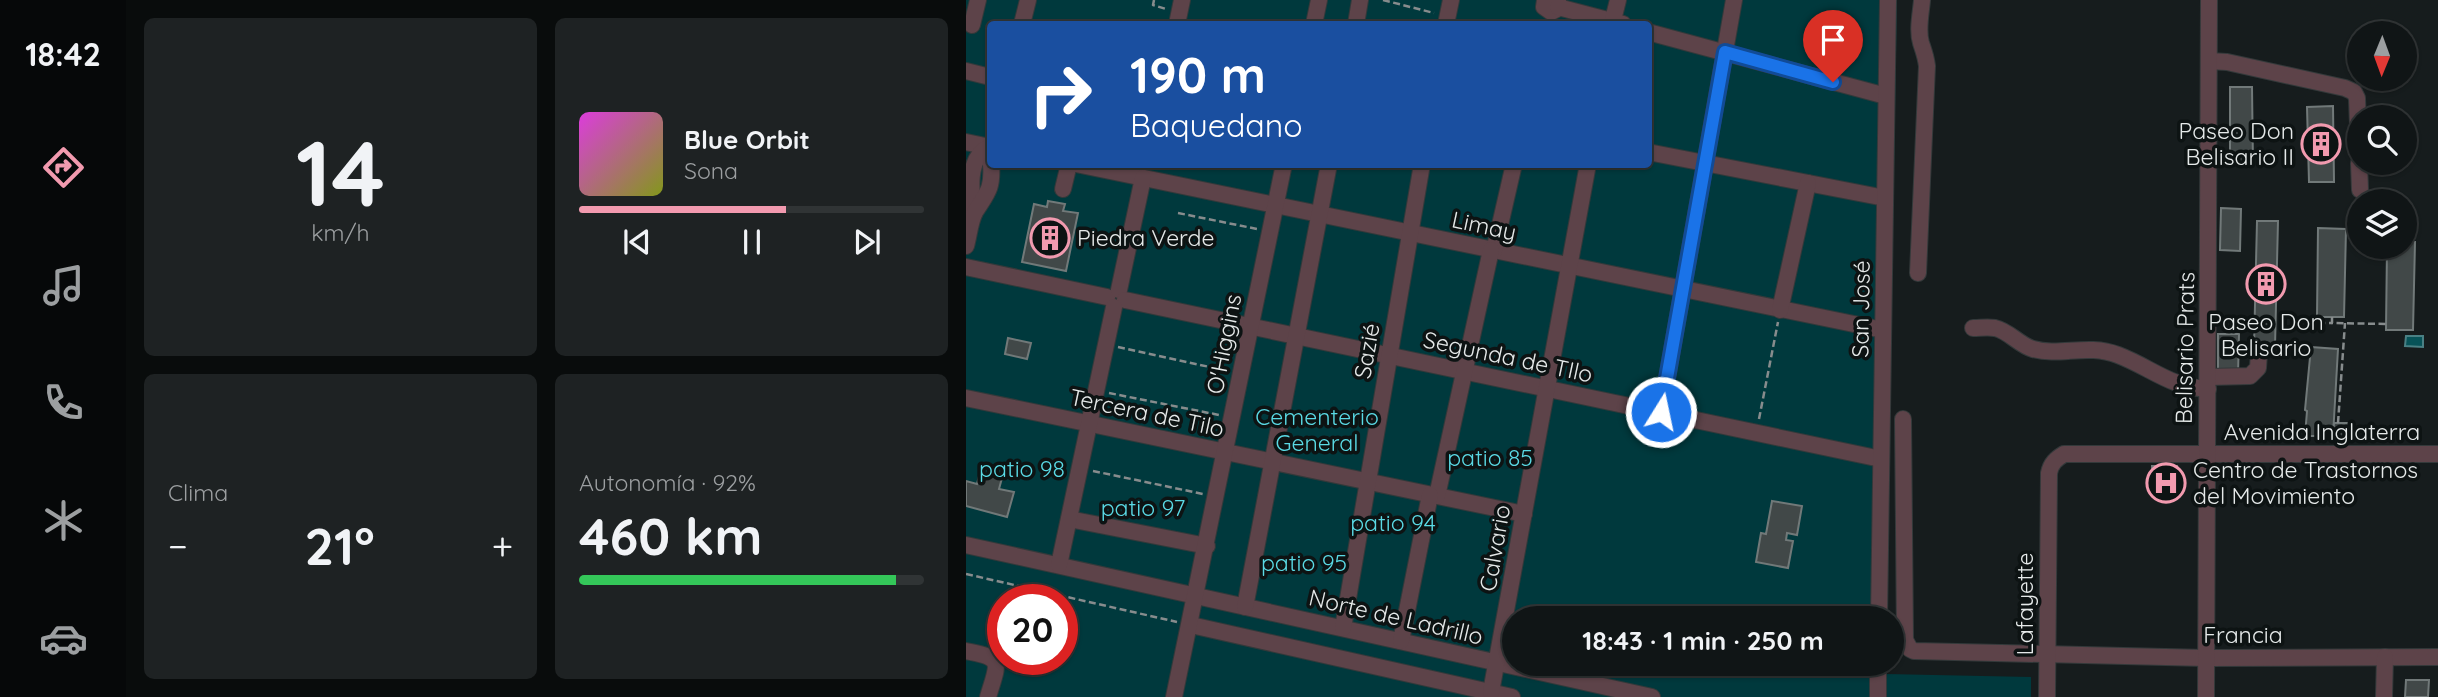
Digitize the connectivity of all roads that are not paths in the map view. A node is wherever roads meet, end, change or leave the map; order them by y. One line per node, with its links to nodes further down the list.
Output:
1 (978, 0): 18 (street)
2 (1028, 0): 12 (street)
3 (1319, 0): 13 (street)
4 (1360, 0): 14 (street)
5 (1451, 0): 15 (street)
6 (1618, 0): 17 (street)
7 (1734, 0): 20 (street)
8 (1888, 0): 24 (street, San José)
9 (1922, 0): 49 (street)
10 (2209, 0): 21 (street, Belisario Prats)
11 (1548, 7): 16 (street)
12 (1023, 21)
13 (1315, 21)
14 (1356, 21)
15 (1447, 21)
16 (1604, 21)
17 (1616, 21)
18 (972, 25)
19 (1652, 33): 20 (street)
20 (1725, 52): 24 (street); 30 (street)
21 (2209, 61): 25 (street); 60 (street, Belisario Prats)
22 (966, 71): 23 (street)
23 (987, 76)
24 (1886, 96): 41 (street, San José)
25 (2357, 105)
26 (966, 142): 27 (street)
27 (987, 151)
28 (987, 152): 45 (street)
29 (1652, 153): 30 (street)
30 (1705, 163): 39 (street); 50 (street)
31 (1068, 168): 40 (street)
32 (1095, 168): 38 (street, Limay)
33 (1283, 168): 42 (street, O'Higgins)
34 (1328, 168): 43 (street)
35 (1421, 168): 44 (street, Sazié)
36 (1513, 168): 46 (street)
37 (1587, 168): 48 (street, Calvario)
38 (1143, 178): 42 (street, Limay); 51 (street)
39 (1808, 183): 41 (street); 52 (street)
40 (1063, 189)
41 (1885, 198): 55 (street, San José)
42 (1275, 206): 43 (street, Limay); 53 (street, O'Higgins)
43 (1320, 215): 44 (street, Limay); 56 (street)
44 (1410, 234): 46 (street, Limay); 58 (street, Sazié)
45 (966, 246)
46 (1492, 251): 48 (street, Limay); 59 (street)
47 (966, 267): 51 (street, Segunda de TIlo)
48 (1569, 267): 50 (street, Limay); 61 (street, Calvario)
49 (1918, 274)
50 (1683, 290): 52 (street, Limay); 63 (street)
51 (1116, 298): 53 (street, Segunda de TIlo); 65 (street)
52 (1780, 310): 55 (street, Limay)
53 (1251, 326): 56 (street, Segunda de TIlo); 66 (street, O'Higgins)
54 (1973, 328): 60 (street)
55 (1883, 330): 69 (street, San José)
56 (1297, 336): 58 (street, Segunda de TIlo); 70 (street)
57 (2259, 352): 60 (street)
58 (1389, 355): 59 (street, Segunda de TIlo); 71 (street, Sazié)
59 (1464, 371): 61 (street, Segunda de TIlo); 72 (street)
60 (2208, 383): 68 (street, Belisario Prats)
61 (1547, 388): 63 (street, Segunda de TIlo); 74 (street, Calvario)
62 (966, 398): 65 (street, Tercera de Tilo)
63 (1661, 412): 69 (street, Segunda de TIlo)
64 (1903, 419): 86 (street, Francia)
65 (1089, 424): 66 (street, Tercera de Tilo); 75 (street)
66 (1226, 452): 70 (street, Tercera de Tilo); 77 (street, O'Higgins)
67 (2438, 454): 68 (street, Avenida Inglaterra)
68 (2206, 455): 73 (street, Avenida Inglaterra); 89 (street, Belisario Prats)
69 (1881, 459): 80 (street, San José)
70 (1273, 462): 71 (street, Tercera de Tilo); 81 (street)
71 (1368, 482): 72 (street, Tercera de Tilo); 83 (street, Sazié)
72 (1434, 496): 74 (street, Tercera de Tilo); 84 (street)
73 (2049, 512): 86 (street, Lafayette)
74 (1524, 514): 90 (street, Calvario)
75 (1069, 519): 77 (street); 78 (street)
76 (966, 545): 78 (street, Norte de Ladrillo)
77 (1206, 546): 79 (street, O'Higgins)
78 (1059, 565): 79 (street, Norte de Ladrillo)
79 (1196, 596): 81 (street, Norte de Ladrillo); 82 (street, O'Higgins)
80 (1879, 606)
81 (1245, 607): 83 (street, Norte de Ladrillo)
82 (1191, 625): 92 (street); 94 (street, O'Higgins)
83 (1343, 628): 84 (street, Norte de Ladrillo)
84 (1401, 641): 90 (street, Norte de Ladrillo)
85 (966, 651): 93 (street)
86 (2048, 656): 89 (street, Francia); 98 (street, Lafayette)
87 (2385, 657): 88 (street, Francia); 89 (street, Francia); 100 (street)
88 (2438, 657)
89 (2206, 659): 99 (street, Belisario Prats)
90 (1497, 663): 92 (street, Calvario); 96 (street, Norte de Ladrillo)
91 (1878, 676): 97 (street)
92 (1491, 692): 95 (street)
93 (988, 697)
94 (1174, 697)
95 (1511, 697)
96 (1652, 697)
97 (1878, 697)
98 (2047, 697)
99 (2206, 697)
100 (2384, 697)

